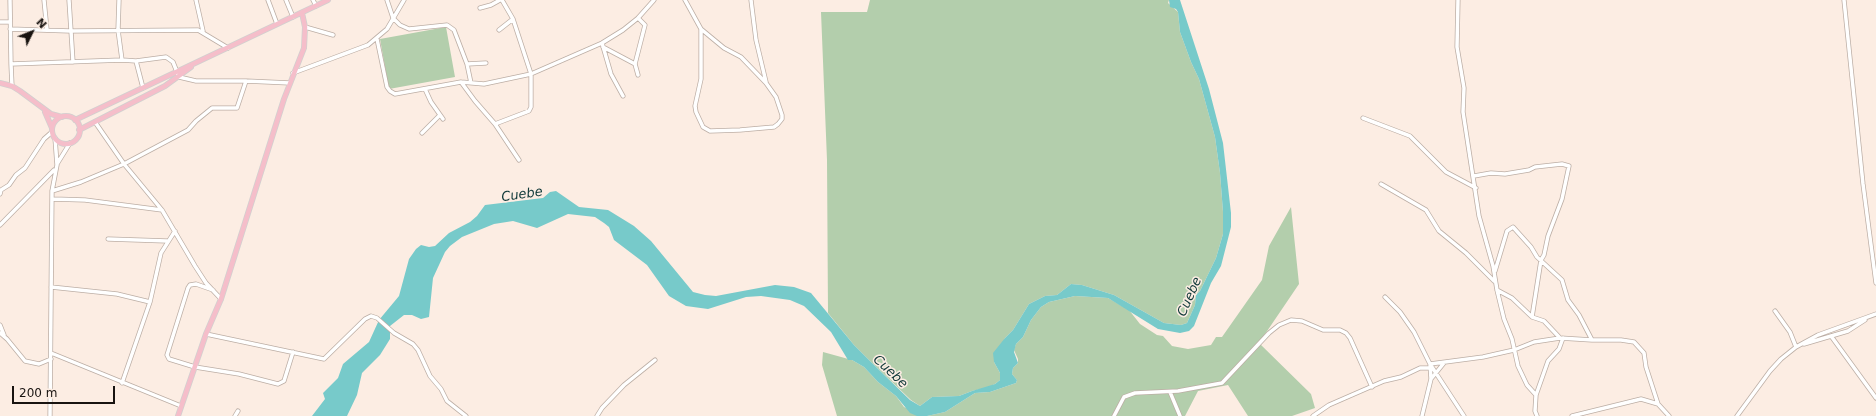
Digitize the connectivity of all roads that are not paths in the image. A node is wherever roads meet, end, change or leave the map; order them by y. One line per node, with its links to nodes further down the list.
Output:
1 (10, 0): 26 (street)
2 (44, 0): 31 (street)
3 (69, 0): 34 (street)
4 (119, 0): 32 (street)
5 (196, 0): 35 (street)
6 (268, 0): 27 (street)
7 (286, 0): 21 (street)
8 (313, 0): 18 (street)
9 (328, 0): 18 (main road)
10 (387, 0): 22 (street)
11 (404, 0): 22 (street)
12 (501, 0): 19 (street); 24 (street)
13 (654, 0): 23 (street)
14 (685, 0): 30 (street)
15 (751, 0): 58 (street)
16 (1458, 0): 79 (street)
17 (1844, 0): 93 (street)
18 (319, 4): 20 (main road)
19 (480, 8)
20 (302, 13): 21 (main road); 28 (main road)
21 (293, 17): 27 (main road)
22 (393, 18): 37 (street); 46 (street)
23 (638, 18): 38 (street); 47 (street)
24 (513, 19): 33 (street); 50 (street)
25 (0, 22): 26 (street)
26 (10, 22): 29 (street)
27 (277, 24): 39 (main road)
28 (305, 27): 36 (street); 49 (main road)
29 (10, 29): 31 (street); 45 (street)
30 (700, 29): 58 (street); 58 (street)
31 (47, 30): 34 (street)
32 (118, 30): 34 (street); 35 (street); 40 (street)
33 (499, 30)
34 (70, 31): 42 (street)
35 (203, 31): 39 (street)
36 (333, 35)
37 (377, 39): 49 (street); 61 (street)
38 (603, 45): 47 (street); 50 (street); 62 (street)
39 (228, 48): 43 (main road)
40 (122, 60): 41 (street); 42 (street)
41 (136, 61): 48 (street); 60 (street)
42 (73, 62): 45 (street)
43 (197, 63): 48 (main road); 52 (main road)
44 (486, 63): 46 (street)
45 (11, 64): 59 (street)
46 (467, 64): 57 (street)
47 (635, 64): 51 (street)
48 (177, 71): 52 (street); 60 (main road)
49 (293, 73): 56 (main road)
50 (531, 74): 57 (street); 70 (street)
51 (638, 76)
52 (179, 77): 53 (street); 69 (main road)
53 (246, 81): 56 (street); 77 (street)
54 (461, 82): 57 (street); 61 (street); 70 (street)
55 (0, 83): 59 (main road)
56 (290, 83): 98 (main road)
57 (471, 83)
58 (766, 83)
59 (12, 86): 63 (main road)
60 (143, 88): 68 (main road)
61 (425, 89): 64 (street)
62 (623, 96)
63 (44, 110): 65 (main road); 71 (main road)
64 (440, 114): 67 (street); 73 (street)
65 (64, 117): 68 (main road); 71 (main road)
66 (1363, 118): 81 (street)
67 (444, 119)
68 (75, 120): 72 (main road)
69 (95, 122): 72 (main road); 77 (street)
70 (495, 124): 76 (street)
71 (52, 130): 74 (main road); 83 (street)
72 (80, 130): 75 (main road)
73 (422, 133)
74 (55, 138): 75 (main road); 78 (street)
75 (70, 143): 78 (street)
76 (519, 160)
77 (124, 164): 82 (street); 85 (street)
78 (56, 167): 82 (street); 86 (street)
79 (1474, 176): 81 (street); 90 (street)
80 (1381, 184): 92 (street)
81 (1476, 188): 91 (street)
82 (52, 191): 84 (street)
83 (0, 194)
84 (53, 199): 85 (street); 94 (street)
85 (162, 210): 87 (street)
86 (0, 225)
87 (175, 231): 89 (street); 95 (street)
88 (108, 239): 89 (street)
89 (167, 241): 99 (street)
90 (1541, 260): 91 (street); 102 (street); 110 (street)
91 (1495, 272): 92 (street)
92 (1494, 281): 96 (street)
93 (1876, 283)
94 (51, 287): 99 (street); 115 (street)
95 (213, 290): 98 (street); 120 (street)
96 (1496, 290): 102 (street); 113 (street)
97 (1385, 297): 119 (street)
98 (222, 299): 106 (main road)
99 (150, 302): 123 (street)
100 (1775, 311): 112 (street)
101 (1876, 314): 103 (street)
102 (1532, 317): 109 (street)
103 (1869, 317): 108 (street); 111 (street)
104 (0, 325): 107 (street)
105 (0, 333): 107 (street)
106 (206, 334): 114 (street); 120 (main road)
107 (4, 336): 116 (street)
108 (1831, 336): 111 (street); 127 (street)
109 (1562, 338): 110 (street); 113 (street); 126 (street)
110 (1592, 340): 128 (street)
111 (1802, 344): 112 (street)
112 (1796, 347): 144 (street)
113 (1514, 350): 118 (street); 126 (street)
114 (293, 352): 120 (street); 134 (street)
115 (51, 353): 116 (street); 123 (street)
116 (51, 359): 131 (street)
117 (655, 360): 135 (street)
118 (1444, 363): 119 (street); 121 (street)
119 (1430, 366): 121 (street); 122 (street); 124 (street)
120 (195, 367): 129 (main road)
121 (1437, 373): 122 (street); 140 (street)
122 (1431, 379): 139 (street)
123 (122, 383): 129 (street)
124 (1372, 386): 125 (street); 138 (street)
125 (1170, 392): 136 (street); 137 (street)
126 (1536, 395): 141 (street)
127 (1876, 398)
128 (1658, 404): 142 (street); 143 (street)
129 (181, 406): 132 (main road)
130 (238, 411): 133 (street)
131 (50, 416)
132 (178, 416)
133 (235, 416)
134 (466, 416)
135 (596, 416)
136 (1114, 416)
137 (1180, 416)
138 (1313, 416)
139 (1422, 416)
140 (1464, 416)
141 (1537, 416)
142 (1572, 416)
143 (1669, 416)
144 (1735, 416)

